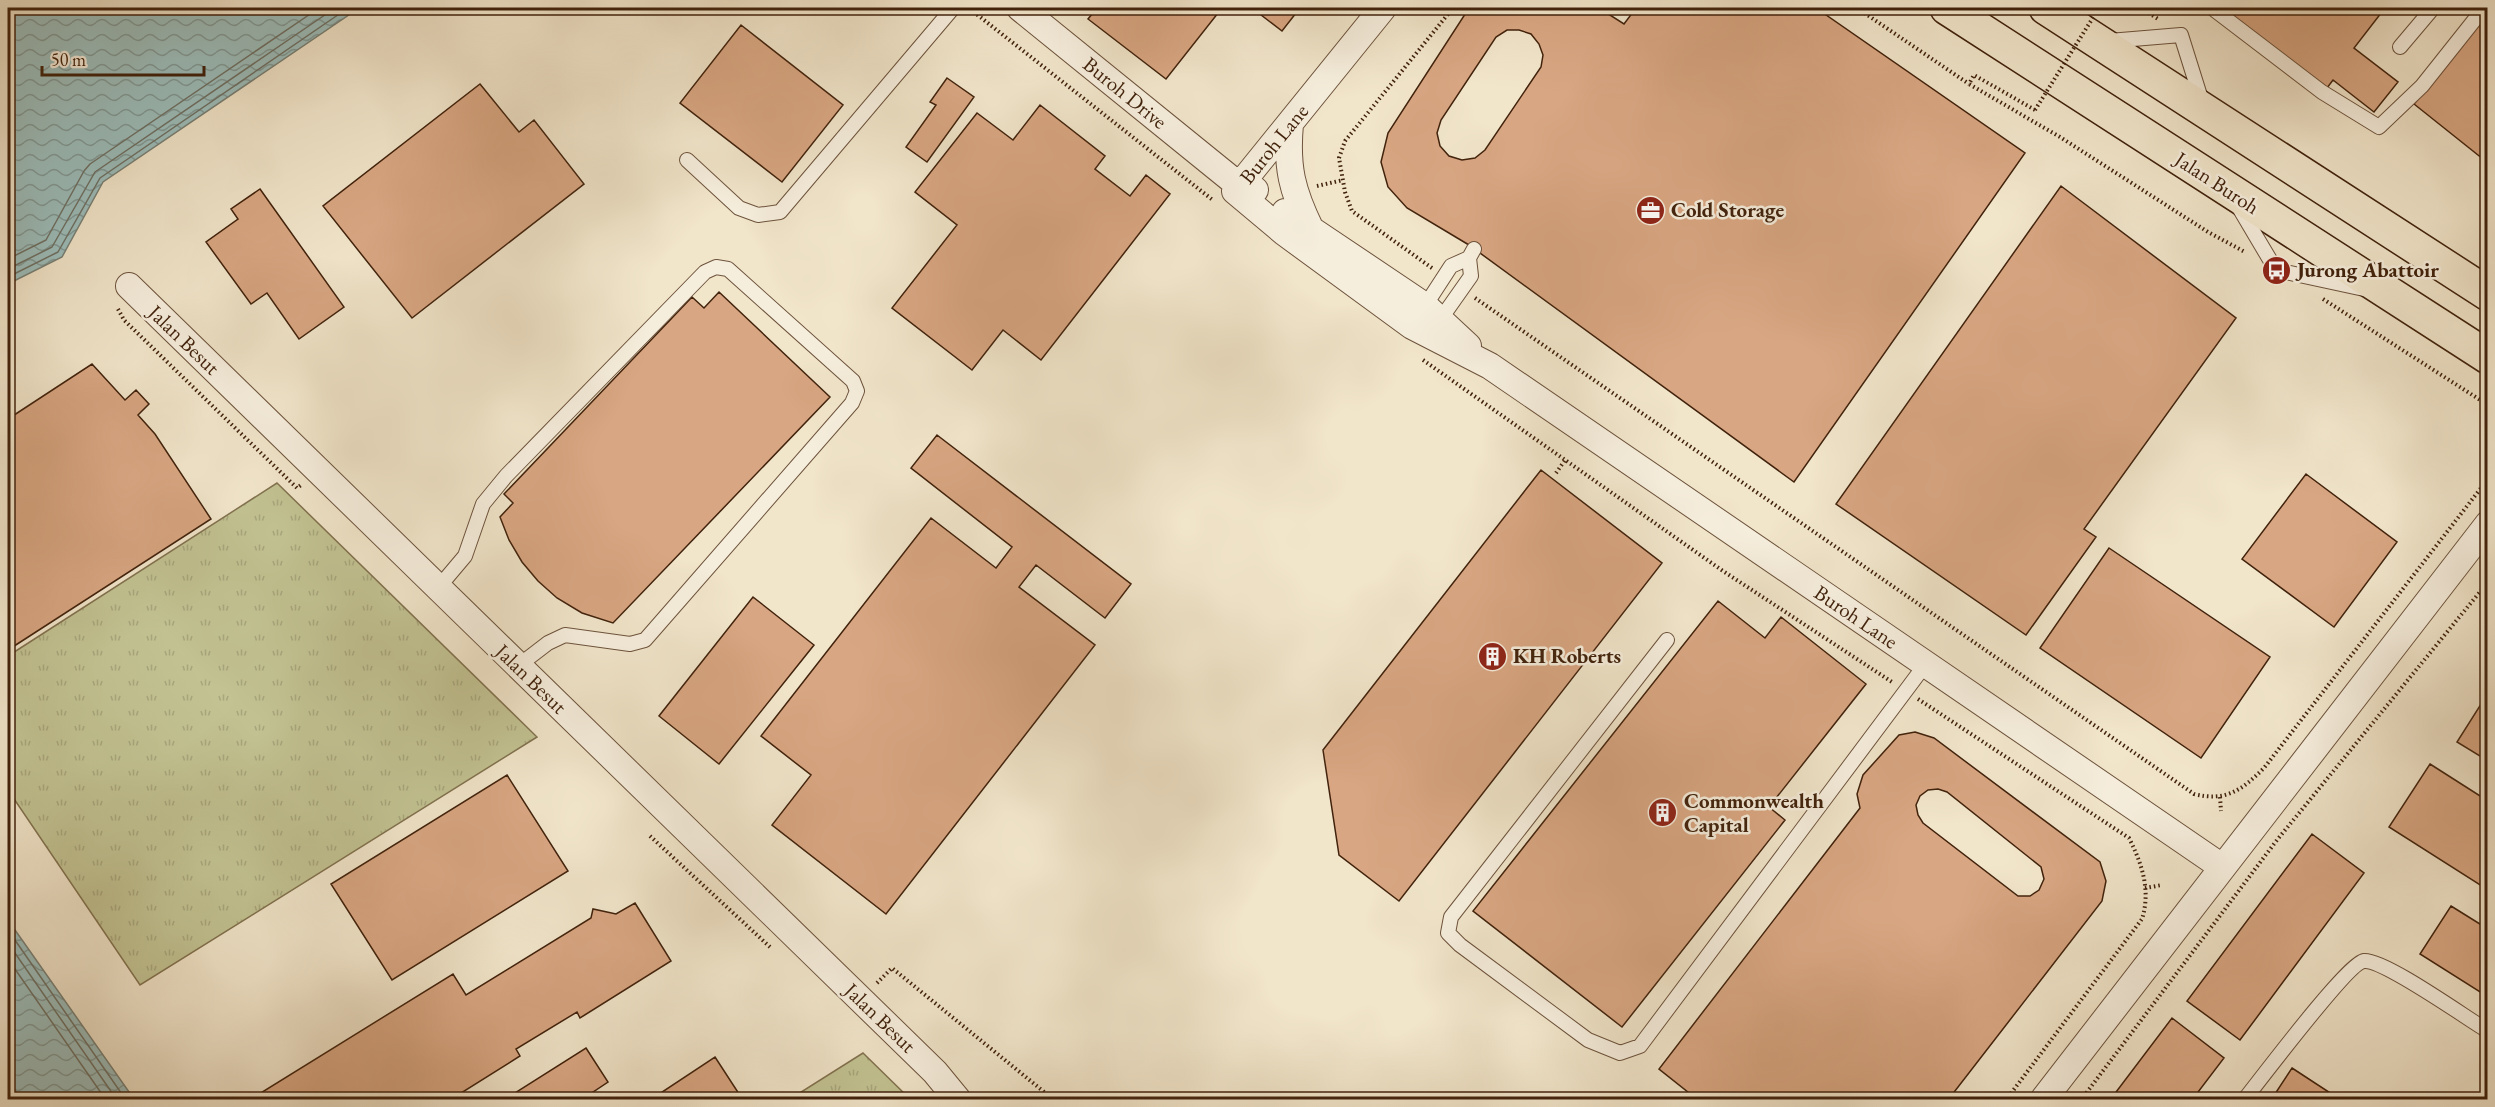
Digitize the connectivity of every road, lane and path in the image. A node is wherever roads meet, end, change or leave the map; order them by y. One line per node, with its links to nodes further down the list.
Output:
1 (953, 8): 17 (lane)
2 (968, 8): 18 (path)
3 (1020, 8): 18 (street, Buroh Drive)
4 (1383, 8): 16 (street, Buroh Lane)
5 (1453, 8): 22 (path)
6 (1857, 8): 14 (path)
7 (1947, 8): 19 (highway, Jalan Buroh)
8 (2046, 8): 12 (highway)
9 (2212, 8): 11 (lane)
10 (2433, 8): 13 (lane)
11 (2484, 8)
12 (2096, 29): 14 (path, bridge); 15 (highway); 15 (lane)
13 (2400, 46)
14 (1969, 84): 21 (path)
15 (2206, 113): 26 (highway)
16 (1290, 124): 18 (street, Buroh Lane); 20 (street)
17 (687, 160)
18 (1231, 188): 20 (street, Buroh Drive); 28 (street, Buroh Lane)
19 (2229, 191): 21 (lane); 27 (highway, Jalan Buroh)
20 (1311, 230): 28 (street)
21 (2276, 270): 27 (lane)
22 (1444, 277): 24 (lane); 28 (lane)
23 (129, 286): 37 (street, Jalan Besut)
24 (1461, 289): 28 (lane); 42 (path)
25 (2315, 294): 31 (path)
26 (2487, 294)
27 (2389, 295): 29 (highway, Jalan Buroh)
28 (1426, 317): 39 (street, Buroh Lane)
29 (2487, 357)
30 (1421, 359): 32 (path)
31 (2487, 405)
32 (1565, 460): 33 (path); 41 (path)
33 (1556, 473)
34 (2487, 479): 42 (path)
35 (2487, 524): 45 (street)
36 (2487, 582): 57 (path)
37 (438, 588): 40 (street, Jalan Besut); 40 (lane)
38 (1667, 640): 41 (lane)
39 (1925, 665): 41 (lane); 45 (street, Buroh Lane)
40 (518, 666): 48 (street, Jalan Besut)
41 (1904, 690): 47 (path)
42 (2220, 797): 43 (path)
43 (2221, 811)
44 (650, 836): 48 (path)
45 (2222, 867): 56 (street)
46 (2162, 885): 47 (path)
47 (2145, 888): 55 (path)
48 (796, 938): 49 (street, Jalan Besut)
49 (860, 1000): 51 (street, Jalan Besut); 54 (path)
50 (2487, 1031): 58 (lane)
51 (935, 1072): 52 (street, Jalan Besut); 53 (street, Jalan Besut)
52 (958, 1100)
53 (974, 1100)
54 (1054, 1100)
55 (2006, 1100)
56 (2043, 1100)
57 (2081, 1100)
58 (2244, 1100)

